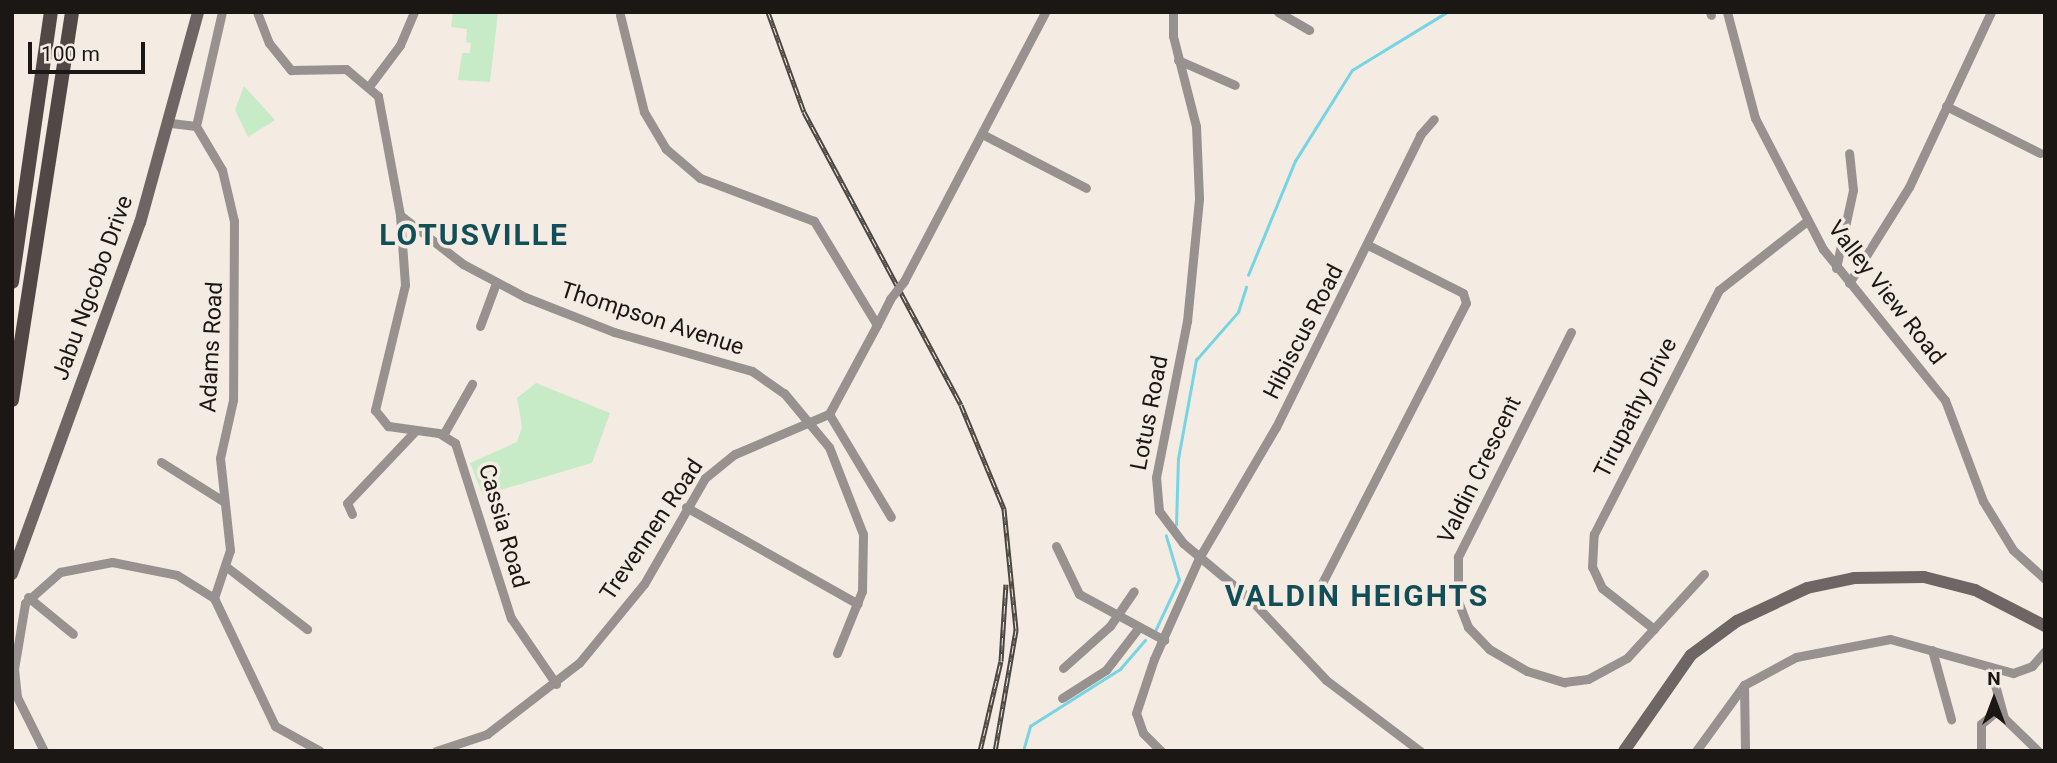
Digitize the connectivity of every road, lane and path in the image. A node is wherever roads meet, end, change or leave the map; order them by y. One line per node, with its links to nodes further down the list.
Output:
1 (51, 12): 29 (main road)
2 (72, 12): 36 (main road)
3 (198, 12): 19 (main road, Jabu Ngcobo Drive)
4 (222, 12): 20 (street)
5 (257, 12): 15 (street)
6 (414, 12): 15 (street)
7 (1045, 12): 21 (street)
8 (1173, 12): 14 (street, Lotus Road)
9 (1278, 12): 13 (street)
10 (1727, 12): 26 (street, Valley View Road)
11 (1991, 12): 17 (street)
12 (620, 15): 32 (street)
13 (1309, 30)
14 (1178, 60): 16 (street); 47 (street, Lotus Road)
15 (370, 85): 25 (street)
16 (1235, 85)
17 (1946, 106): 23 (street); 31 (street)
18 (1434, 119): 27 (street, Hibiscus Road)
19 (172, 124): 20 (street); 50 (main road, Jabu Ngcobo Drive)
20 (196, 126): 42 (street, Adams Road)
21 (982, 134): 24 (street); 32 (street, bridge)
22 (1849, 153): 28 (street)
23 (2040, 153)
24 (1086, 188)
25 (400, 215): 30 (street, Thompson Avenue); 39 (street)
26 (1807, 221): 28 (street, Valley View Road); 61 (street, Tirupathy Drive)
27 (1370, 246): 47 (street, Hibiscus Road); 52 (street)
28 (1836, 268): 31 (street, Valley View Road)
29 (12, 282)
30 (496, 283): 33 (street); 38 (street, Thompson Avenue)
31 (1849, 283): 51 (street, Valley View Road)
32 (877, 325): 37 (street)
33 (480, 326)
34 (1571, 332): 61 (street, Valdin Crescent)
35 (472, 384): 40 (street)
36 (12, 400)
37 (829, 414): 38 (street, Trevennen Road); 45 (street)
38 (815, 425): 43 (street, Trevennen Road); 56 (street, Thompson Avenue)
39 (415, 431): 40 (street); 44 (street)
40 (443, 435): 69 (street, Cassia Road)
41 (160, 462): 42 (street)
42 (223, 500): 48 (street, Adams Road)
43 (686, 507): 56 (street); 69 (street, Trevennen Road)
44 (352, 513)
45 (891, 517)
46 (1056, 546): 57 (street)
47 (1199, 558): 63 (street, Hibiscus Road); 78 (street, Lotus Road)
48 (228, 568): 55 (street, Adams Road); 60 (street)
49 (1704, 573): 61 (street, Valdin Crescent)
50 (12, 574)
51 (2045, 579)
52 (1320, 587)
53 (1135, 591): 57 (street)
54 (28, 597): 55 (street); 62 (street); 74 (street)
55 (214, 598): 75 (street)
56 (858, 604): 66 (street, Thompson Avenue)
57 (1119, 616): 59 (street); 67 (street)
58 (2045, 626): 79 (main road)
59 (1139, 627): 63 (street); 71 (street)
60 (307, 629)
61 (1654, 629)
62 (73, 634)
63 (1164, 640): 77 (street, Hibiscus Road)
64 (1932, 650): 68 (street); 70 (street); 73 (street)
65 (2045, 651): 68 (street)
66 (837, 653)
67 (1063, 668)
68 (1991, 670): 72 (street)
69 (556, 684): 76 (street, Trevennen Road)
70 (1744, 685): 80 (street); 81 (street)
71 (1062, 698)
72 (1998, 709): 82 (street); 83 (street)
73 (1951, 719)
74 (44, 751)
75 (320, 751)
76 (436, 751)
77 (1161, 751)
78 (1420, 751)
79 (1624, 751)
80 (1696, 751)
81 (1745, 751)
82 (1980, 751)
83 (2038, 751)

